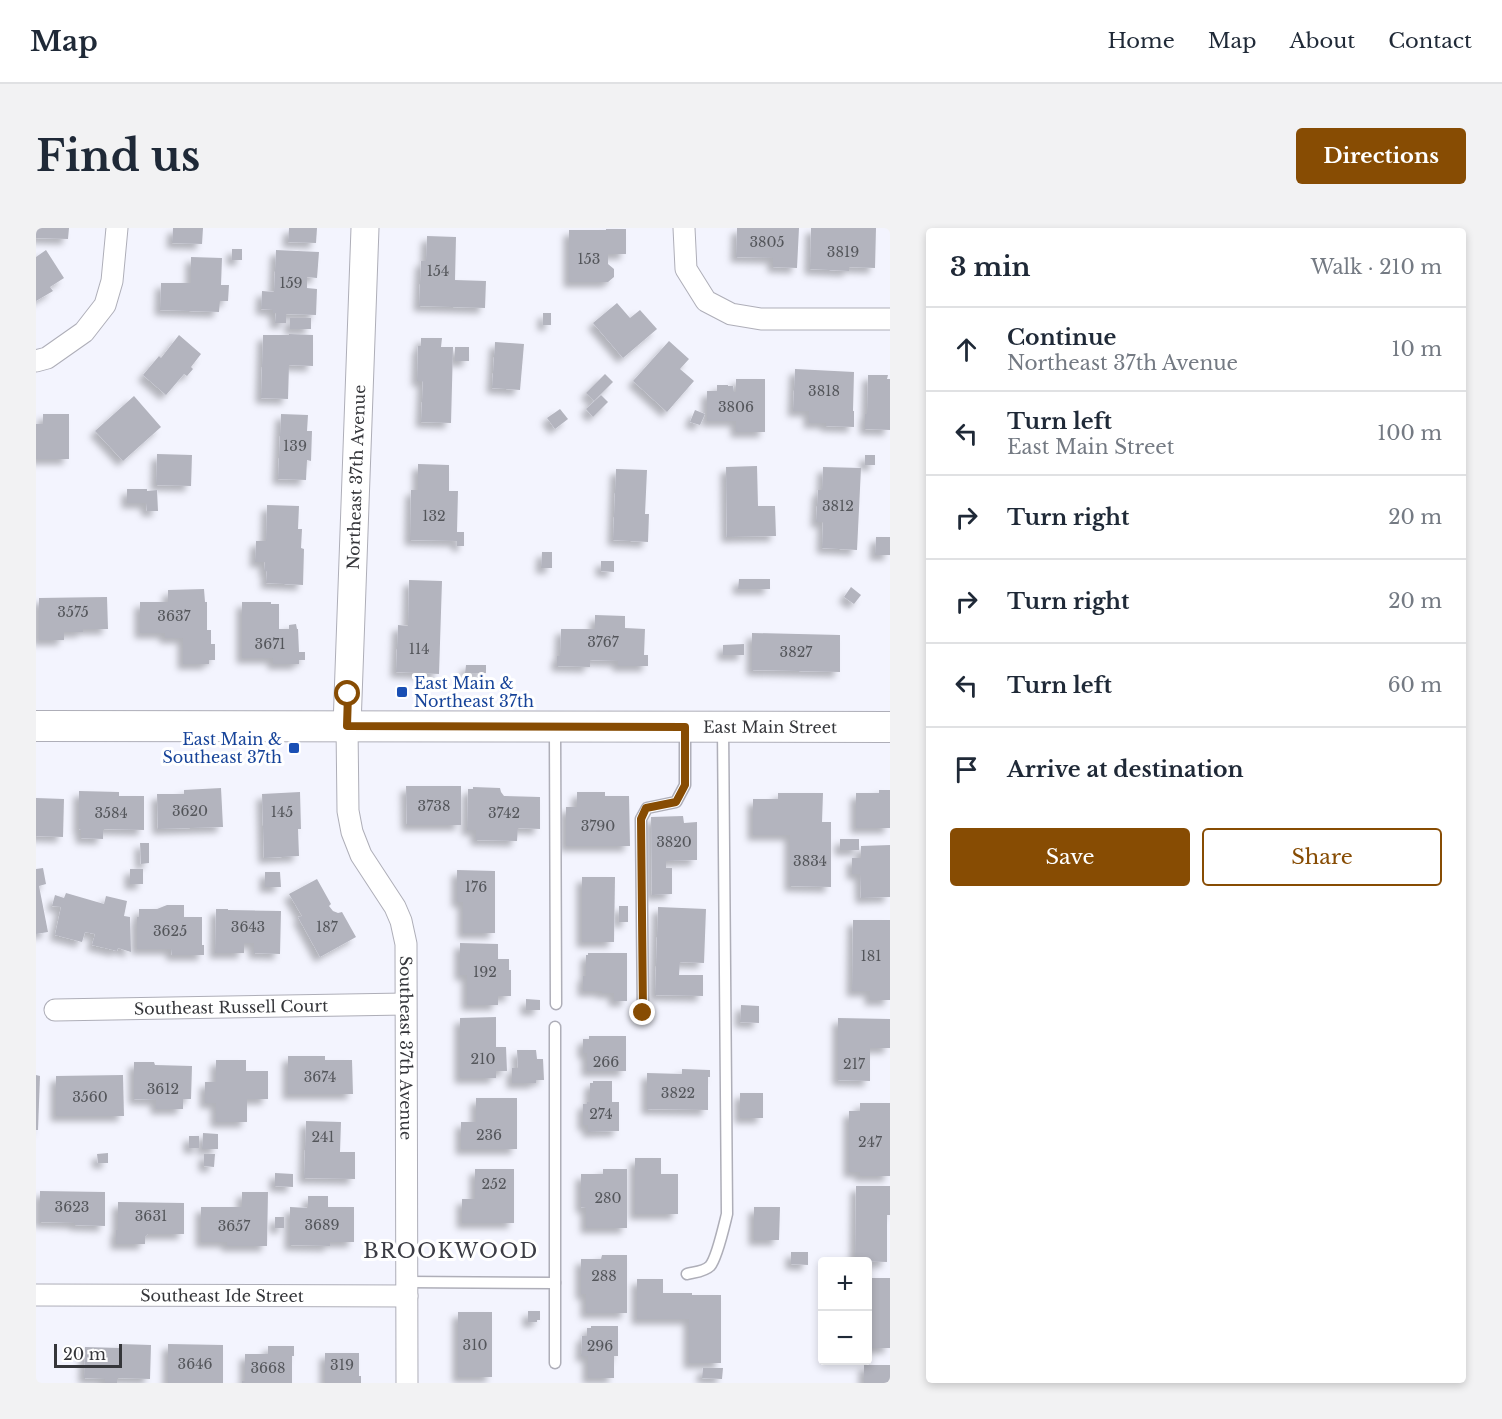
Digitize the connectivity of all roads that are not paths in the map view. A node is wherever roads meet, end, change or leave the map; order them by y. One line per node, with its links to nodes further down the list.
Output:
1 (117, 228): 5 (street)
2 (365, 228): 7 (street, Northeast 37th Avenue)
3 (684, 228): 4 (street)
4 (890, 319)
5 (36, 361)
6 (36, 726): 7 (main road, East Main Street)
7 (347, 726): 8 (main road, East Main Street); 12 (street, Southeast 37th Avenue)
8 (555, 727): 9 (main road, East Main Street); 13 (lane)
9 (685, 727): 10 (main road, East Main Street); 15 (lane)
10 (723, 727): 11 (main road, East Main Street); 17 (lane)
11 (890, 727)
12 (405, 1004): 14 (street, Southeast Russell Court); 19 (street, Southeast 37th Avenue)
13 (556, 1004)
14 (55, 1010)
15 (643, 1013)
16 (555, 1027): 18 (lane)
17 (687, 1274)
18 (555, 1283): 19 (lane); 21 (lane)
19 (407, 1289): 20 (street, Southeast Ide Street); 22 (street, Southeast 37th Avenue)
20 (36, 1295)
21 (555, 1363)
22 (407, 1383)

